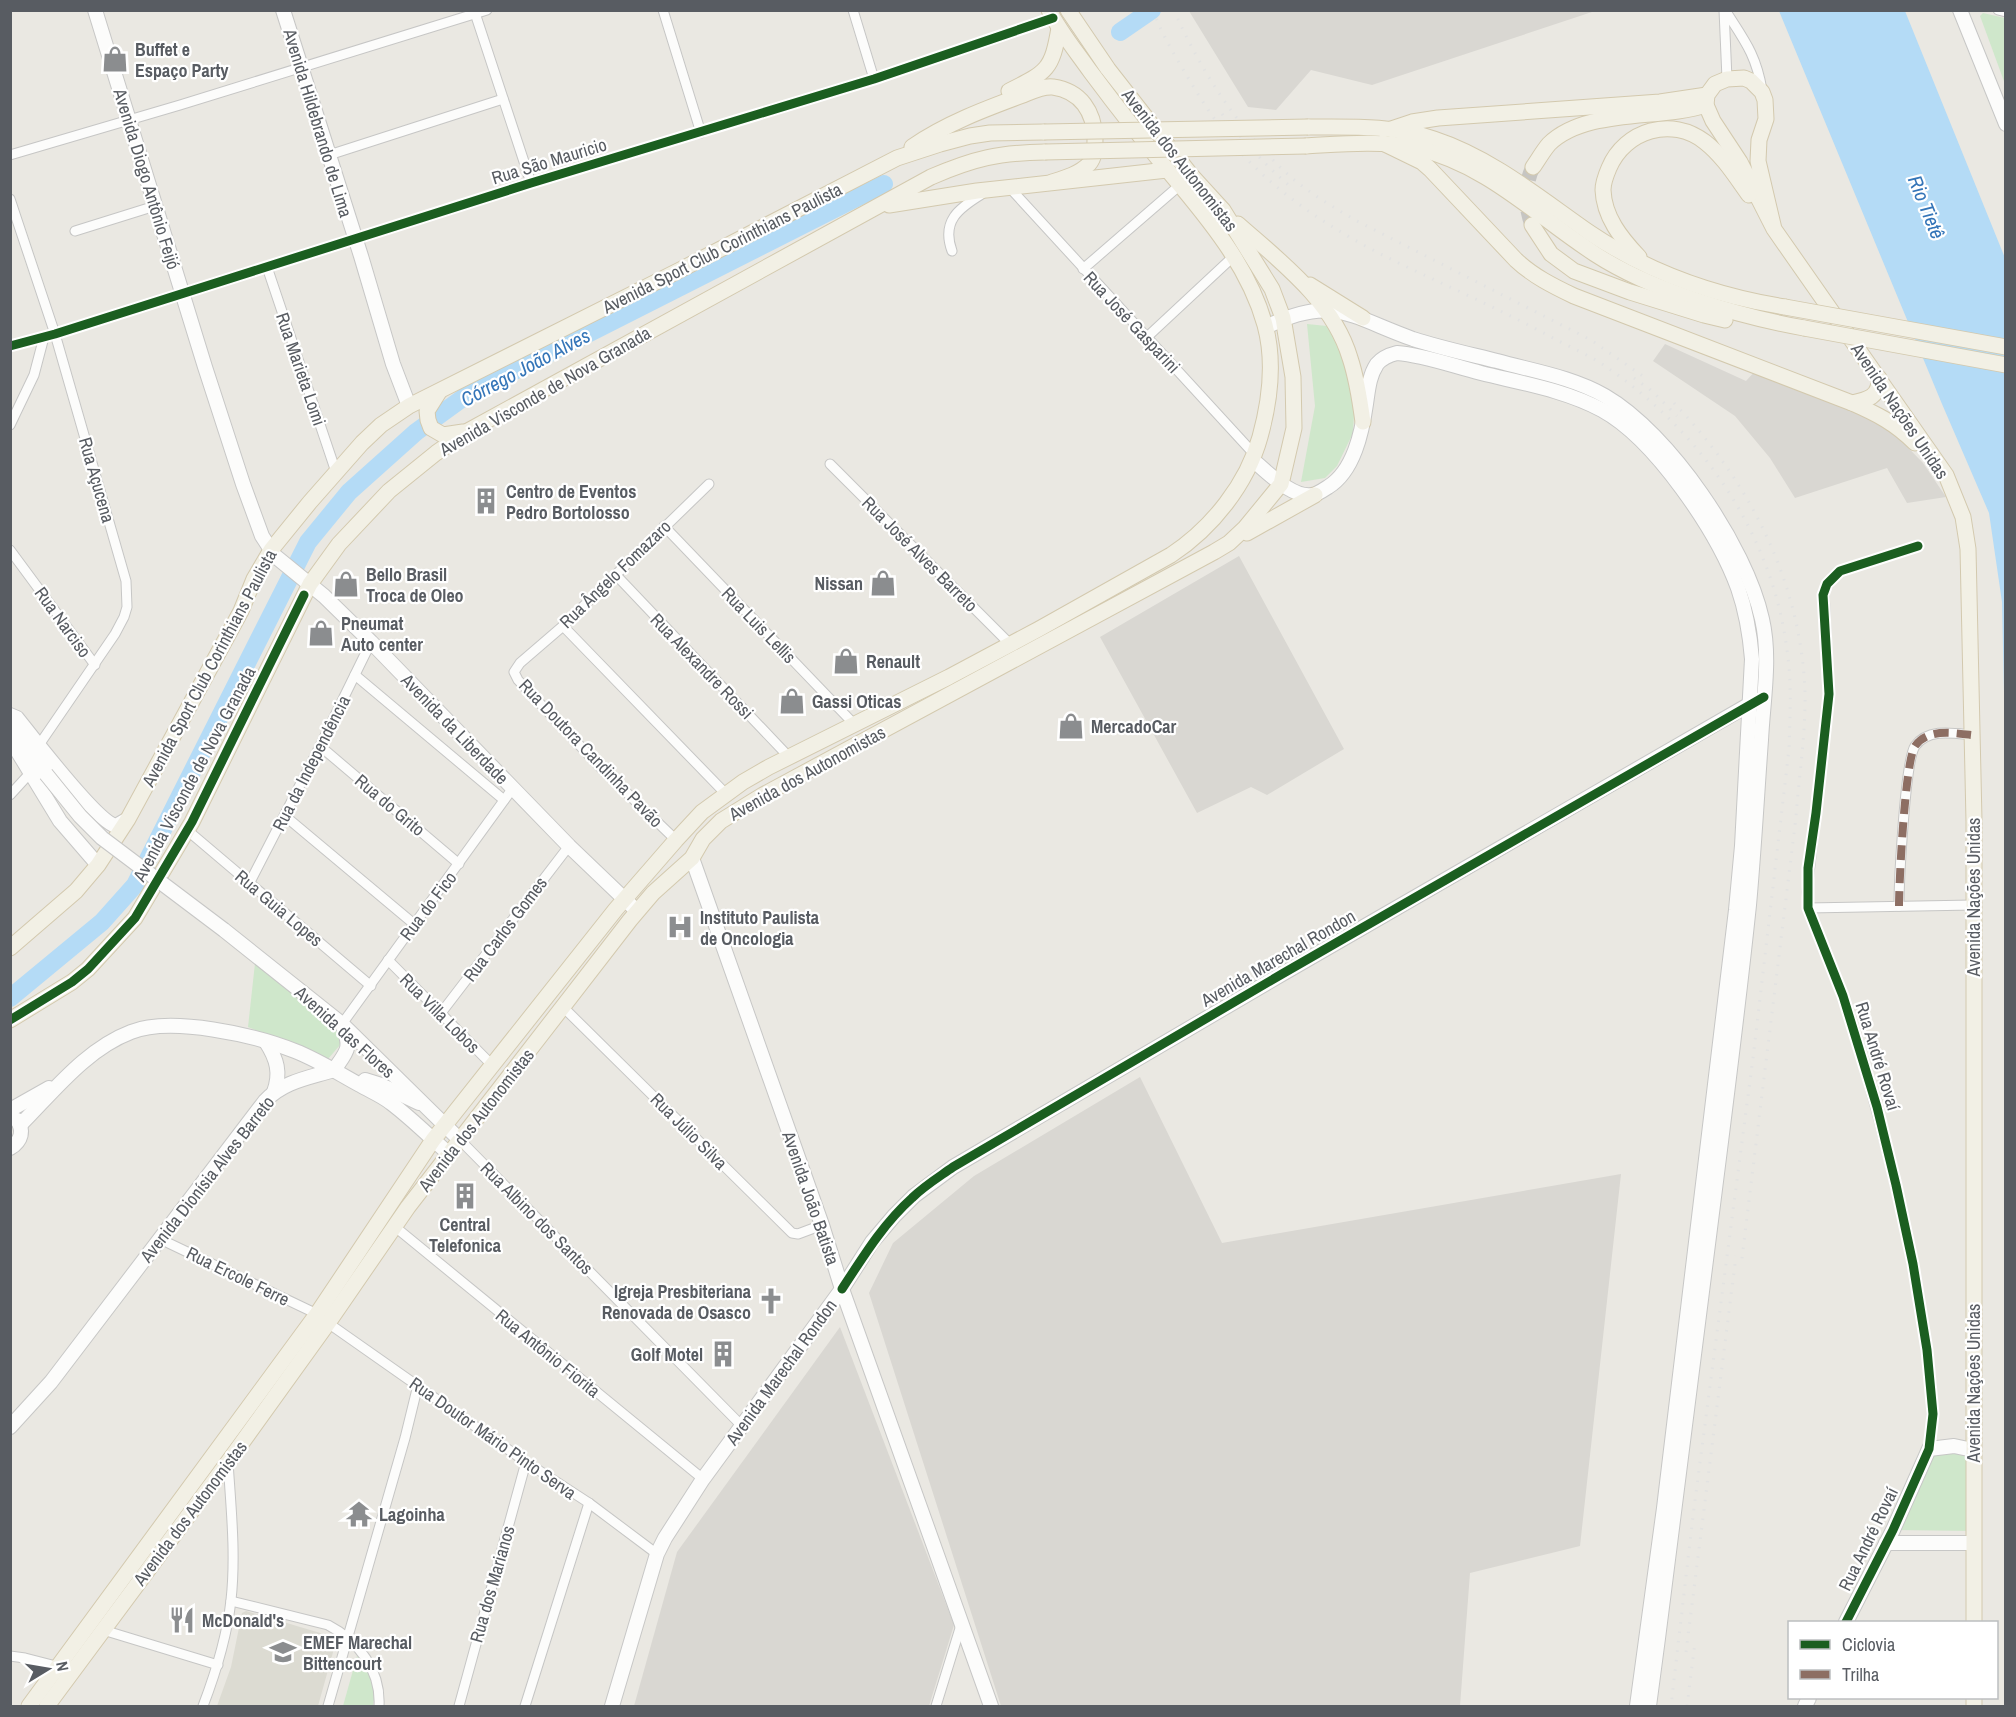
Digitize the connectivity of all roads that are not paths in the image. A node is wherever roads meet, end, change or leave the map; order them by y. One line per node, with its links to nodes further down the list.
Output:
1 (95, 10): 20 (main road, Avenida Diogo Antônio Feijó)
2 (283, 10): 13 (main road, Avenida Hildebrando de Lima)
3 (487, 10): 10 (street)
4 (663, 10): 22 (street)
5 (853, 10): 14 (street)
6 (1068, 10): 40 (main road, Avenida dos Autonomistas)
7 (1725, 10): 15 (street); 16 (street)
8 (1960, 10): 21 (main road)
9 (1998, 10): 11 (street)
10 (474, 12): 13 (street); 17 (street)
11 (2006, 12)
12 (1053, 19): 14 (street, Rua São Mauricio); 19 (main road); 31 (main road, Avenida dos Autonomistas)
13 (301, 67): 20 (street); 27 (main road, Avenida Hildebrando de Lima)
14 (874, 79): 22 (street, Rua São Mauricio)
15 (1727, 79): 16 (main road); 18 (main road)
16 (1762, 92): 24 (main road, Avenida Nações Unidas)
17 (503, 99): 27 (street); 32 (street)
18 (1707, 100): 23 (main road); 26 (main road, Avenida Nações Unidas); 30 (main road)
19 (994, 105): 29 (main road); 33 (main road)
20 (129, 121): 28 (street); 38 (main road, Avenida Diogo Antônio Feijó)
21 (2006, 124)
22 (700, 133): 32 (street, Rua São Mauricio)
23 (1386, 136): 29 (main road, Avenida Sport Club Corinthians Paulista, bridge); 39 (main road, Avenida Visconde de Nova Granada, bridge); 47 (main road); 55 (main road); 65 (main road)
24 (1759, 140): 26 (main road); 42 (main road, Avenida Nações Unidas)
25 (1716, 152): 26 (main road); 42 (main road); 47 (main road)
26 (1736, 154): 42 (main road, Avenida Nações Unidas)
27 (329, 155): 44 (main road, Avenida Hildebrando de Lima)
28 (10, 156)
29 (897, 158): 64 (main road, Avenida Sport Club Corinthians Paulista)
30 (1533, 167)
31 (1167, 170): 33 (main road); 34 (main road, Avenida dos Autonomistas)
32 (531, 183): 44 (street, Rua São Mauricio)
33 (1052, 183): 35 (main road)
34 (1180, 185): 46 (main road, Avenida dos Autonomistas); 49 (street)
35 (1010, 188): 36 (main road); 49 (street, Rua José Gasparini)
36 (988, 190): 39 (main road); 45 (street)
37 (10, 199): 57 (street, Rua Açucena)
38 (155, 206): 43 (street); 51 (main road, Avenida Diogo Antônio Feijó)
39 (878, 207): 69 (main road, Avenida Visconde de Nova Granada)
40 (1222, 210): 50 (main road); 53 (main road, Avenida dos Autonomistas)
41 (1532, 225): 55 (main road)
42 (1774, 229): 63 (main road, Avenida Nações Unidas)
43 (75, 231)
44 (355, 239): 48 (street, Rua São Mauricio); 66 (main road, Avenida Hildebrando de Lima)
45 (952, 251)
46 (1234, 256): 56 (main road, Avenida dos Autonomistas); 59 (street)
47 (1646, 264): 61 (main road, bridge)
48 (267, 267): 51 (street, Rua São Mauricio); 72 (street, Rua Marieta Lomi)
49 (1083, 269): 59 (street, Rua José Gasparini)
50 (1300, 280): 52 (main road); 54 (main road)
51 (183, 293): 57 (street, Rua São Mauricio); 81 (main road, Avenida Diogo Antônio Feijó)
52 (1325, 309): 53 (main road); 54 (main road); 67 (main road)
53 (1283, 318): 56 (main road); 75 (main road, Avenida dos Autonomistas)
54 (1364, 318): 90 (main road)
55 (1784, 324): 62 (main road, bridge)
56 (1266, 327): 70 (main road, Avenida dos Autonomistas)
57 (55, 334): 58 (street, Rua São Mauricio); 88 (street, Rua Açucena)
58 (44, 337): 60 (street, Rua São Mauricio); 68 (street)
59 (1146, 338): 70 (street, Rua José Gasparini)
60 (10, 346)
61 (2006, 347)
62 (2006, 365)
63 (1879, 378): 65 (main road); 73 (main road, Avenida Nações Unidas)
64 (437, 394): 66 (main road, Avenida Sport Club Corinthians Paulista); 69 (main road)
65 (1852, 403): 73 (main road)
66 (409, 406): 72 (main road, Avenida Sport Club Corinthians Paulista)
67 (1363, 422): 76 (main road); 91 (main road)
68 (10, 425)
69 (460, 433): 83 (main road, Avenida Visconde de Nova Granada)
70 (1254, 457): 75 (main road); 86 (main road, Avenida dos Autonomistas)
71 (830, 464): 86 (street, Rua José Alves Barreto)
72 (336, 471): 81 (main road, Avenida Sport Club Corinthians Paulista)
73 (1946, 475): 95 (main road, Avenida Nações Unidas)
74 (709, 484): 77 (street, Rua Ângelo Fomazaro)
75 (1281, 484): 76 (main road); 78 (main road, Avenida dos Autonomistas)
76 (1315, 495): 78 (main road)
77 (664, 526): 82 (street, Rua Ângelo Fomazaro); 93 (street, Rua Luis Lellis)
78 (1229, 543): 113 (main road, Avenida dos Autonomistas)
79 (1918, 546): 120 (street, Rua André Rovaí)
80 (10, 550): 88 (street, Rua Narciso)
81 (273, 553): 83 (main road, Avenida da Liberdade); 108 (main road, Avenida Sport Club Corinthians Paulista)
82 (616, 575): 84 (street, Rua Ângelo Fomazaro); 99 (street, Rua Alexandre Rossi)
83 (304, 580): 85 (main road, Avenida da Liberdade); 110 (main road, Avenida Visconde de Nova Granada)
84 (563, 626): 87 (street, Rua Ângelo Fomazaro); 102 (street)
85 (371, 642): 89 (street, Rua da Independência); 101 (main road, Avenida da Liberdade)
86 (1010, 644): 93 (main road, Avenida dos Autonomistas)
87 (520, 663): 111 (street, Rua Doutora Candinha Pavão)
88 (95, 665): 97 (street, Rua Açucena)
89 (355, 675): 98 (street, Rua da Independência); 104 (street)
90 (1764, 697): 91 (main road, Avenida Marechal Rondon); 180 (main road)
91 (1750, 703): 146 (main road, Avenida Marechal Rondon); 179 (main road)
92 (10, 715): 97 (main road)
93 (854, 724): 99 (main road, Avenida dos Autonomistas)
94 (10, 725): 129 (main road, Avenida das Flores, bridge)
95 (1971, 735): 118 (main road, Avenida Nações Unidas); 119 (street)
96 (10, 739): 100 (main road)
97 (39, 745): 105 (main road)
98 (320, 746): 107 (street, Rua da Independência); 114 (street, Rua do Grito)
99 (789, 757): 102 (main road, Avenida dos Autonomistas)
100 (31, 772): 103 (street); 109 (main road)
101 (513, 788): 104 (street, Rua do Fico); 112 (main road, Avenida da Liberdade)
102 (726, 794): 106 (main road, Avenida dos Autonomistas)
103 (10, 795)
104 (504, 800): 114 (street, Rua do Fico)
105 (94, 811): 108 (main road); 109 (main road)
106 (702, 812): 111 (main road, Avenida dos Autonomistas); 113 (main road)
107 (285, 816): 116 (street, Rua da Independência); 122 (street)
108 (128, 819): 115 (main road, Avenida Sport Club Corinthians Paulista)
109 (60, 821): 115 (main road)
110 (187, 830): 116 (street, Rua Guia Lopes); 128 (main road, Avenida Visconde de Nova Granada)
111 (676, 840): 117 (main road, Avenida dos Autonomistas)
112 (569, 846): 117 (main road, Avenida da Liberdade); 127 (street, Rua Carlos Gomes)
113 (692, 858): 121 (main road, Avenida dos Autonomistas); 143 (main road, Avenida João Batista)
114 (459, 864): 122 (street, Rua do Fico)
115 (98, 866): 123 (main road, Avenida Sport Club Corinthians Paulista)
116 (249, 884): 125 (street, Rua Guia Lopes)
117 (624, 899): 121 (main road, Avenida da Liberdade); 131 (main road, Avenida dos Autonomistas)
118 (1974, 905): 119 (street); 152 (main road, Avenida Nações Unidas)
119 (1899, 906): 120 (street)
120 (1808, 908): 151 (street, Rua André Rovaí)
121 (637, 911): 126 (main road, Avenida dos Autonomistas)
122 (414, 924): 124 (street, Rua do Fico)
123 (10, 948)
124 (388, 960): 125 (street, Rua do Fico); 127 (street, Rua Villa Lobos)
125 (371, 986): 129 (street, Rua do Fico)
126 (563, 1007): 140 (main road, Avenida dos Autonomistas); 143 (street, Rua Júlio Silva)
127 (441, 1012): 131 (street, Rua Villa Lobos)
128 (10, 1020)
129 (342, 1024): 132 (main road); 135 (main road, Avenida das Flores)
130 (266, 1042): 132 (main road); 133 (main road); 134 (main road)
131 (493, 1066): 138 (main road, Avenida dos Autonomistas)
132 (334, 1070): 134 (main road, Avenida Dionísia Alves Barreto); 135 (main road); 139 (main road)
133 (69, 1076): 136 (main road); 137 (main road)
134 (274, 1092): 145 (main road, Avenida Dionísia Alves Barreto)
135 (427, 1106): 138 (main road, Avenida das Flores)
136 (10, 1110)
137 (15, 1120): 141 (main road)
138 (446, 1126): 139 (main road, Avenida dos Autonomistas); 140 (main road, Avenida das Flores)
139 (433, 1140): 142 (main road); 147 (main road, Avenida dos Autonomistas)
140 (460, 1140): 142 (main road, Avenida dos Autonomistas); 149 (street, Rua Albino dos Santos)
141 (10, 1148)
142 (449, 1154): 144 (main road, Avenida dos Autonomistas)
143 (822, 1225): 146 (main road, Avenida João Batista)
144 (394, 1226): 147 (main road, Avenida dos Autonomistas); 155 (street, Rua Antônio Fiorita)
145 (160, 1239): 147 (street, Rua Ercole Ferre); 150 (main road, Avenida Dionísia Alves Barreto)
146 (842, 1289): 149 (main road, Avenida Marechal Rondon); 163 (main road, Avenida João Batista)
147 (322, 1319): 148 (street, Rua Doutor Mário Pinto Serva); 153 (main road, Avenida dos Autonomistas); 168 (main road, Avenida dos Autonomistas)
148 (418, 1385): 154 (street, Rua Doutor Mário Pinto Serva); 165 (street)
149 (741, 1425): 155 (main road, Avenida Marechal Rondon)
150 (10, 1427)
151 (1929, 1449): 152 (main road); 157 (main road, Rua André Rovaí)
152 (1973, 1450): 158 (main road, Avenida Nações Unidas)
153 (228, 1462): 160 (street); 164 (main road, Avenida dos Autonomistas)
154 (526, 1462): 156 (street, Rua Doutor Mário Pinto Serva); 174 (street, Rua dos Marianos)
155 (702, 1479): 159 (main road, Avenida Marechal Rondon)
156 (589, 1503): 159 (street, Rua Doutor Mário Pinto Serva); 175 (street)
157 (1886, 1543): 158 (main road, Rua André Rovaí); 161 (main road, Rua André Rovaí)
158 (1974, 1543): 162 (main road, Avenida Nações Unidas)
159 (657, 1554): 176 (main road, Avenida Marechal Rondon)
160 (231, 1601): 165 (street); 167 (street)
161 (1847, 1621)
162 (1974, 1621)
163 (960, 1624): 177 (street); 178 (main road, Avenida João Batista)
164 (103, 1630): 167 (street); 170 (main road, Avenida dos Autonomistas)
165 (348, 1638): 172 (street); 173 (street)
166 (10, 1656): 168 (street)
167 (218, 1665): 171 (street)
168 (60, 1667): 169 (main road, Avenida dos Autonomistas)
169 (29, 1707)
170 (47, 1707)
171 (203, 1707)
172 (328, 1707)
173 (379, 1707)
174 (459, 1707)
175 (525, 1707)
176 (612, 1707)
177 (936, 1707)
178 (991, 1707)
179 (1637, 1707)
180 (1649, 1707)

